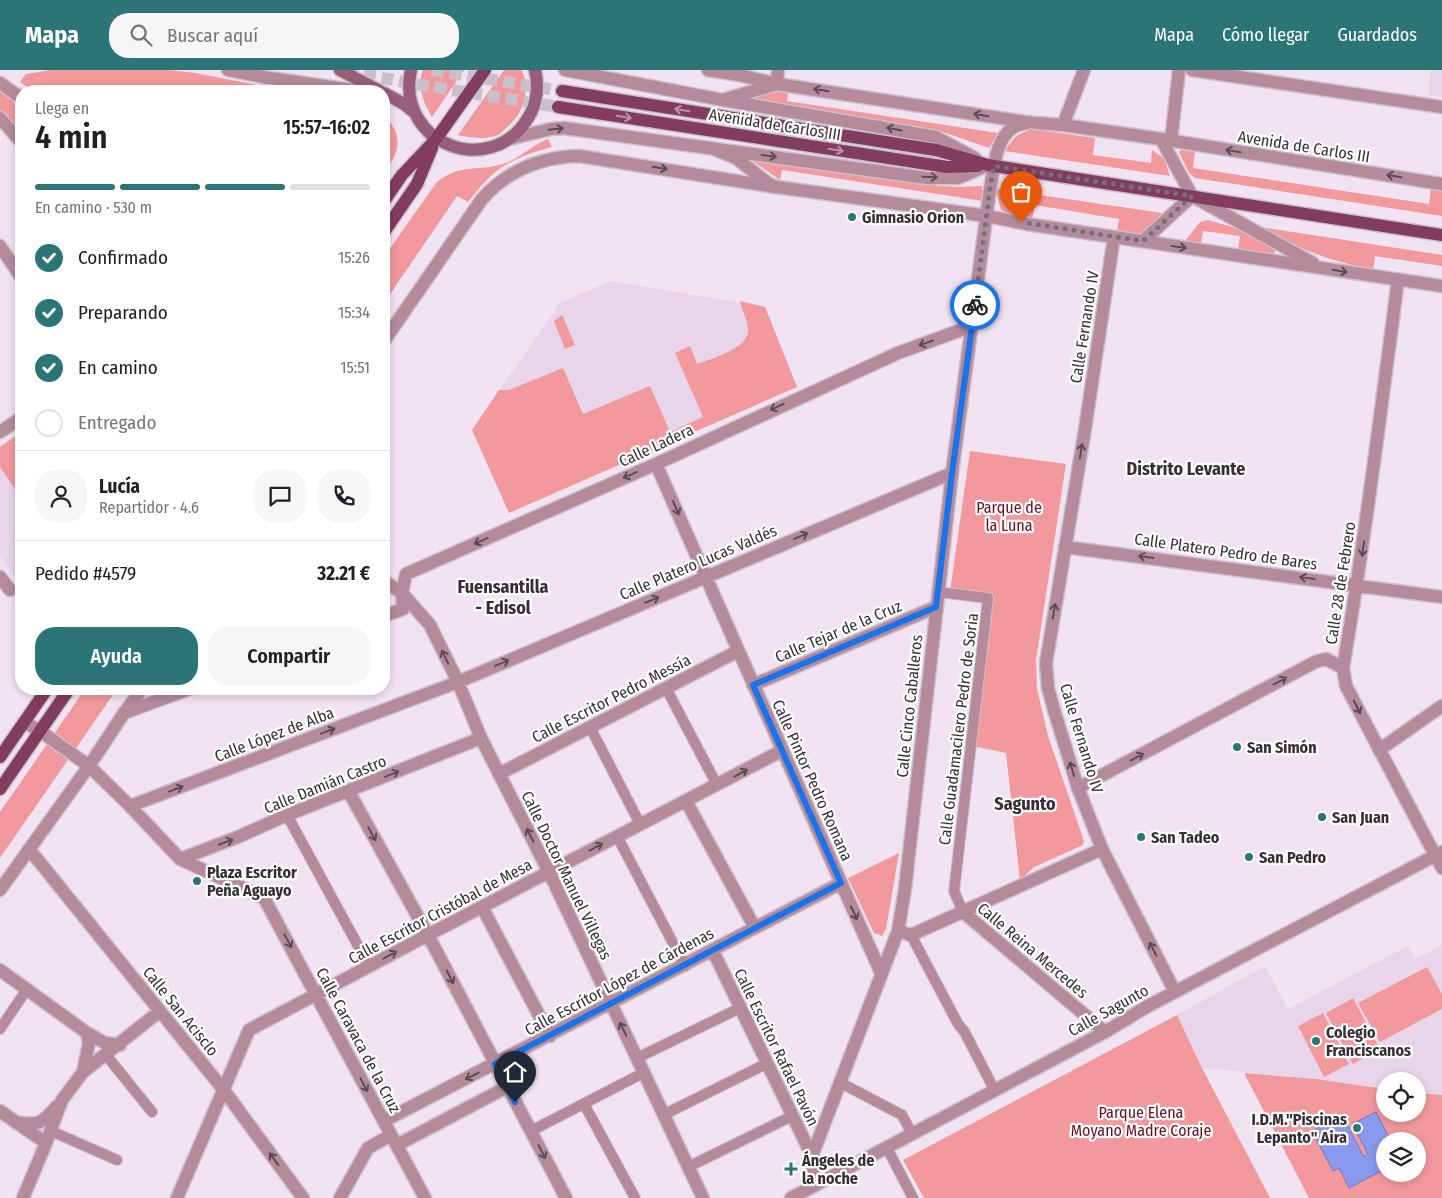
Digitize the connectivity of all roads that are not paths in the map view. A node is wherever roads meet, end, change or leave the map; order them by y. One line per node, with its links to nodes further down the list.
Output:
1 (228, 70): 14 (street)
2 (340, 70): 15 (main road)
3 (411, 70): 22 (main road)
4 (484, 70): 27 (main road)
5 (535, 70): 28 (main road)
6 (708, 70): 13 (street, Avenida de Carlos III)
7 (778, 70): 13 (street)
8 (1084, 70): 25 (street)
9 (1180, 70): 29 (street)
10 (1192, 70): 21 (street)
11 (575, 71): 19 (street, Avenida de Carlos III)
12 (0, 83): 17 (street)
13 (776, 84): 19 (street, Avenida de Carlos III); 24 (street, Avenida de Carlos III, one-way to 13)
14 (316, 85)
15 (368, 85)
16 (562, 91): 31 (main road, Avenida de Carlos III, one-way to 16)
17 (15, 94)
18 (390, 98): 22 (main road)
19 (723, 100): 31 (street, Avenida de Carlos III, one-way to 19)
20 (558, 107): 31 (main road, Avenida de Carlos III, one-way to 31)
21 (1442, 107)
22 (414, 112): 27 (main road)
23 (0, 118): 26 (street)
24 (1033, 123): 25 (street, Avenida de Carlos III); 31 (street, Avenida de Carlos III)
25 (1063, 125): 29 (street, Avenida de Carlos III)
26 (15, 135)
27 (436, 139): 28 (main road); 34 (main road); 37 (main road)
28 (508, 139): 30 (street, Avenida de Carlos III, one-way to 30)
29 (1166, 140): 32 (street, Avenida de Carlos III, one-way to 29); 35 (street)
30 (711, 148): 31 (street, Avenida de Carlos III, one-way to 31); 33 (street, Avenida de Carlos III)
31 (991, 166): 35 (main road, Avenida de Carlos III); 36 (street, Avenida de Carlos III)
32 (1442, 184)
33 (778, 187): 36 (street, Avenida de Carlos III); 47 (street, Avenida de Carlos III, one-way to 33)
34 (390, 192)
35 (1192, 196): 38 (main road, Avenida de Carlos III); 40 (street); 43 (street, Avenida de Carlos III)
36 (988, 216): 39 (street, Avenida de Carlos III); 46 (street, Calle Cinco Caballeros)
37 (390, 223)
38 (1442, 234)
39 (1114, 237): 40 (street, Avenida de Carlos III); 52 (street, Calle Fernando IV, one-way to 39)
40 (1143, 241): 43 (street, Avenida de Carlos III, one-way to 43)
41 (0, 246): 42 (street)
42 (15, 268)
43 (1321, 268): 44 (street, Avenida de Carlos III, one-way to 44)
44 (1398, 280): 45 (street, Avenida de Carlos III); 56 (street, Calle 28 de Febrero, one-way to 56)
45 (1442, 286)
46 (972, 326): 50 (street, Calle Ladera, one-way to 50); 51 (street, Calle Cinco Caballeros)
47 (390, 332)
48 (15, 420): 49 (street)
49 (2, 425)
50 (656, 464): 54 (street, Calle Pintor Pedro Romana, one-way to 54); 59 (street, Calle Ladera, one-way to 59)
51 (952, 473): 54 (street, Calle Platero Lucas Valdés, one-way to 51); 58 (street, Calle Cinco Caballeros)
52 (1065, 547): 56 (street, Calle Platero Pedro de Bares, one-way to 52); 84 (street, Calle Fernando IV, one-way to 52)
53 (0, 577): 57 (street)
54 (705, 577): 63 (street, Calle Pintor Pedro Romana); 65 (street, Calle Platero Lucas Valdés, one-way to 54)
55 (390, 585): 59 (street, Calle Doctor Manuel Villegas)
56 (1357, 585): 60 (street, Calle Platero Pedro de Bares); 64 (street, Calle 28 de Febrero)
57 (10, 590)
58 (938, 592): 61 (street, Calle Cinco Caballeros); 101 (street, Calle Guadamacilero Pedro de Soria)
59 (402, 593): 62 (street, Calle Ladera); 65 (street, Calle Doctor Manuel Villegas, one-way to 59)
60 (1442, 597)
61 (936, 607): 66 (street, Calle Tejar de la Cruz); 103 (street, Calle Cinco Caballeros)
62 (390, 614)
63 (738, 650): 66 (street, Calle Pintor Pedro Romana); 67 (street, Calle Escritor Pedro Messía)
64 (1343, 668): 79 (street, Calle 28 de Febrero, one-way to 79); 84 (street, one-way to 64)
65 (458, 682): 77 (street, Calle Doctor Manuel Villegas); 88 (street, Calle López de Alba, one-way to 65)
66 (753, 685): 78 (street, Calle Pintor Pedro Romana)
67 (666, 688): 75 (street, Calle Escritor Pedro Messía); 83 (street)
68 (43, 695): 74 (main road)
69 (65, 695): 76 (main road)
70 (138, 695): 73 (street)
71 (173, 695): 73 (street)
72 (1442, 706): 79 (street)
73 (124, 713): 81 (street)
74 (24, 722): 76 (street); 80 (main road)
75 (590, 727): 82 (street, Calle Escritor Pedro Messía); 90 (street)
76 (40, 731): 81 (street); 85 (main road)
77 (481, 738): 82 (street, Calle Doctor Manuel Villegas); 86 (street, Calle Damián Castro, one-way to 77)
78 (783, 750): 83 (street, Calle Escritor Cristóbal de Mesa, one-way to 78); 98 (street, Calle Pintor Pedro Romana)
79 (1380, 750): 94 (street, Calle 28 de Febrero)
80 (0, 757)
81 (89, 766): 88 (street); 93 (street)
82 (500, 774): 97 (street, Calle Doctor Manuel Villegas, one-way to 82)
83 (717, 785): 87 (street, Calle Escritor Cristóbal de Mesa)
84 (1078, 788): 92 (street, Calle Fernando IV)
85 (0, 789)
86 (349, 792): 89 (street, Calle Damián Castro); 104 (street, one-way to 104)
87 (686, 801): 90 (street, Calle Escritor Cristóbal de Mesa); 102 (street)
88 (130, 806): 95 (street)
89 (287, 815): 95 (street, Calle Damián Castro, one-way to 89); 107 (street)
90 (640, 824): 91 (street, Calle Escritor Cristóbal de Mesa)
91 (617, 836): 97 (street, Calle Escritor Cristóbal de Mesa, one-way to 91); 108 (street)
92 (1102, 848): 101 (street); 112 (street, Calle Fernando IV, one-way to 92)
93 (29, 850): 99 (street); 116 (street, Calle San Acisclo)
94 (1439, 855): 96 (street, Calle 28 de Febrero); 112 (street, Calle Sagunto)
95 (180, 859): 113 (street, Calle Caravaca de la Cruz, one-way to 113)
96 (1442, 868)
97 (549, 872): 100 (street, Calle Escritor Cristóbal de Mesa); 114 (street, Calle Doctor Manuel Villegas)
98 (841, 883): 102 (street, Calle Escritor López de Cárdenas); 110 (street, Calle Pintor Pedro Romana, one-way to 110)
99 (0, 890)
100 (482, 907): 104 (street, Calle Escritor Cristóbal de Mesa); 120 (street)
101 (963, 912): 105 (street); 118 (street, Calle Reina Mercedes)
102 (755, 928): 106 (street, Calle Escritor López de Cárdenas)
103 (898, 931): 105 (street); 110 (street, Calle Cinco Caballeros)
104 (428, 935): 107 (street, Calle Escritor Cristóbal de Mesa, one-way to 104); 124 (street, one-way to 124)
105 (911, 935): 131 (street)
106 (713, 951): 108 (street, Calle Escritor López de Cárdenas); 115 (street, Calle Escritor Rafael Pavón)
107 (369, 966): 113 (street, Calle Escritor Cristóbal de Mesa)
108 (685, 966): 114 (street, Calle Escritor López de Cárdenas)
109 (0, 970): 111 (street)
110 (881, 973): 128 (street, Calle Cinco Caballeros)
111 (27, 989): 117 (street); 119 (street)
112 (1176, 992): 118 (street, Calle Sagunto)
113 (316, 994): 130 (street, Calle Escritor Cristóbal de Mesa); 138 (street, Calle Caravaca de la Cruz, one-way to 138)
114 (611, 1004): 120 (street, Calle Escritor López de Cárdenas); 123 (street, Calle Doctor Manuel Villegas, one-way to 114)
115 (740, 1008): 123 (street); 125 (street, Calle Escritor Rafael Pavón)
116 (160, 1011): 121 (street); 130 (street, Calle San Acisclo)
117 (0, 1029)
118 (1105, 1032): 131 (street, Calle Sagunto)
119 (87, 1033): 121 (street); 126 (street)
120 (550, 1036): 124 (street, Calle Escritor López de Cárdenas)
121 (120, 1044): 122 (street)
122 (106, 1054): 126 (street); 135 (street)
123 (637, 1058): 127 (street, Calle Doctor Manuel Villegas)
124 (495, 1064): 129 (street); 138 (street, Calle Escritor López de Cárdenas, one-way to 138)
125 (766, 1064): 136 (street); 137 (street, Calle Escritor Rafael Pavón)
126 (83, 1072): 132 (street)
127 (643, 1073): 133 (street); 136 (street, Calle Doctor Manuel Villegas)
128 (840, 1082): 141 (street); 145 (street, Calle Cinco Caballeros)
129 (507, 1087): 140 (street); 143 (street)
130 (223, 1089): 151 (street, Calle Escritor Cristóbal de Mesa); 152 (street, Calle San Acisclo, one-way to 130)
131 (994, 1089): 141 (street, Calle Sagunto)
132 (62, 1100): 139 (street); 142 (street)
133 (584, 1104): 140 (street); 155 (street)
134 (0, 1110): 139 (street)
135 (152, 1112)
136 (663, 1115): 147 (street, Calle Doctor Manuel Villegas)
137 (792, 1116): 145 (street, Calle Escritor Rafael Pavón); 147 (street)
138 (384, 1121): 143 (street, Calle Caravaca de la Cruz)
139 (15, 1122): 142 (street)
140 (531, 1131): 149 (street, one-way to 149)
141 (912, 1134): 144 (street, Calle Sagunto)
142 (49, 1137): 146 (street); 150 (street)
143 (394, 1140): 153 (street); 154 (street, Calle Caravaca de la Cruz)
144 (887, 1148): 148 (street, Calle Sagunto); 158 (street)
145 (812, 1156): 148 (street, Calle Cinco Caballeros)
146 (116, 1160)
147 (688, 1167): 156 (street, Calle Doctor Manuel Villegas)
148 (814, 1186): 157 (street, Calle Sagunto)
149 (561, 1196)
150 (22, 1198)
151 (177, 1198)
152 (303, 1198)
153 (340, 1198)
154 (425, 1198)
155 (635, 1198)
156 (703, 1198)
157 (791, 1198)
158 (913, 1198)

